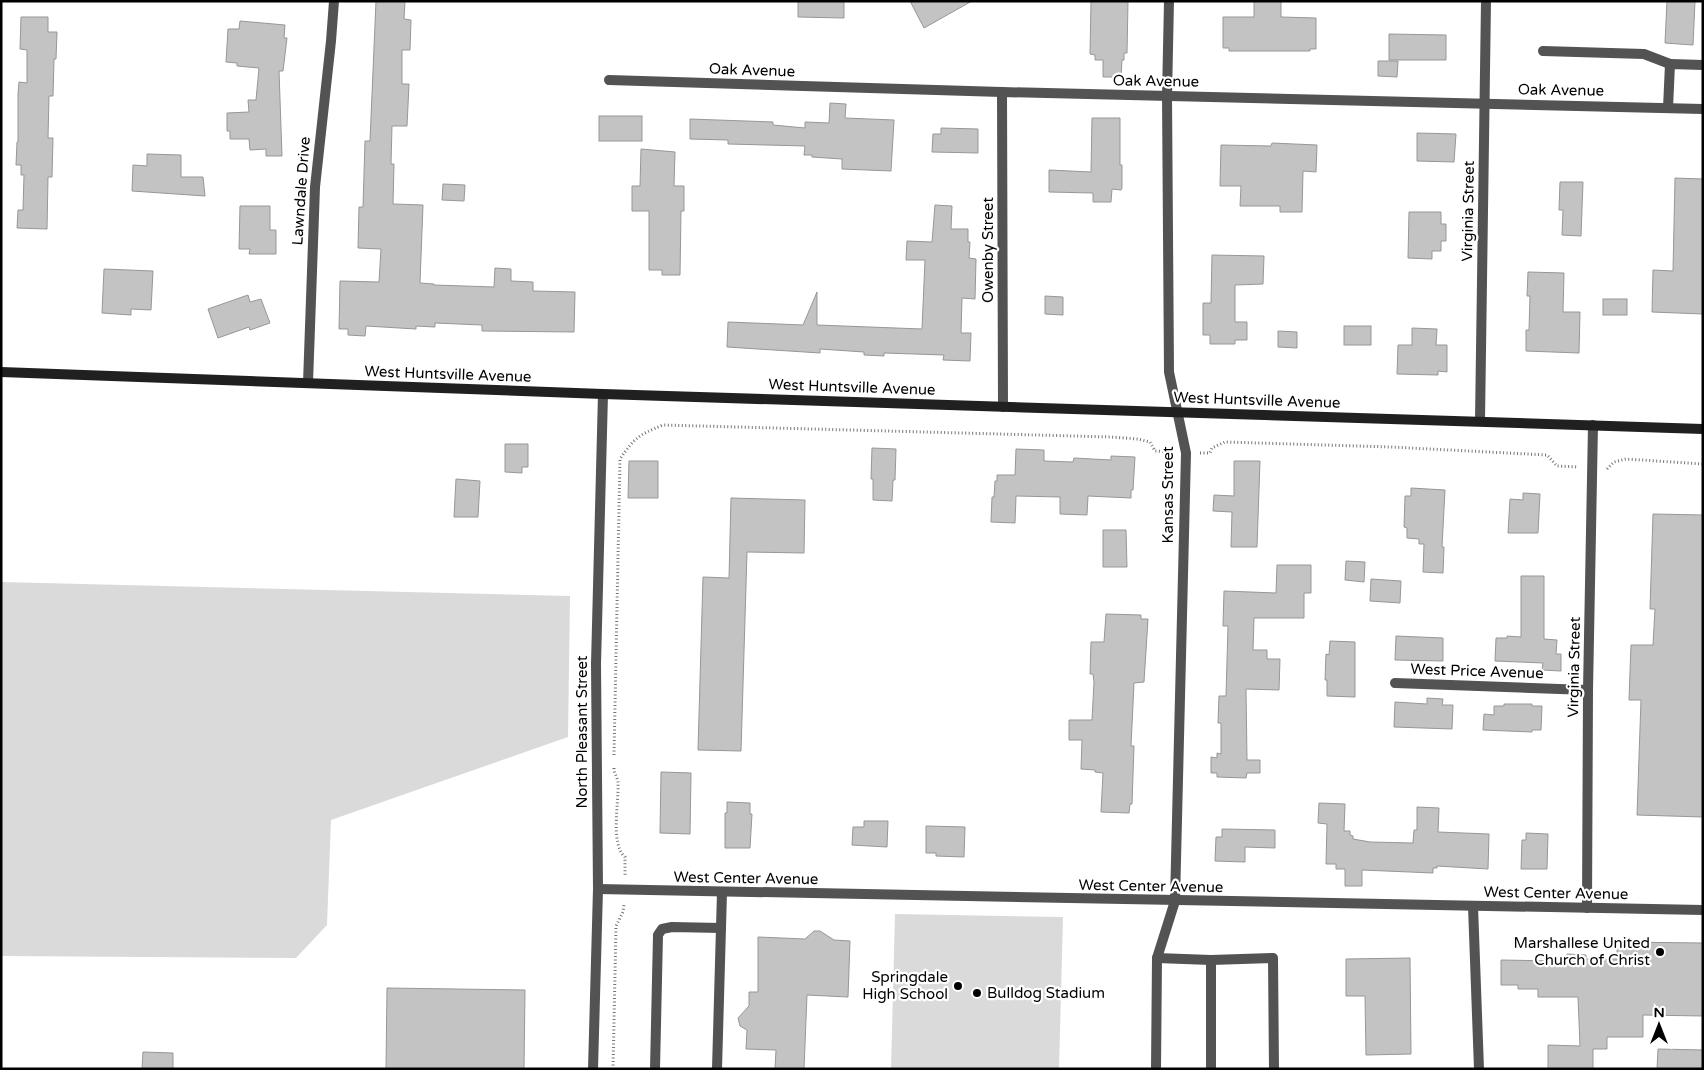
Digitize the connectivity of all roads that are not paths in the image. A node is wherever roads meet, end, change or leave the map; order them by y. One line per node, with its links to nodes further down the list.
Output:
1 (334, 1): 14 (street, Lawndale Drive)
2 (1169, 1): 9 (street, Kansas Street)
3 (1486, 1): 10 (street, Virginia Street)
4 (1543, 51): 5 (street)
5 (1670, 64): 6 (street); 11 (street)
6 (1703, 65)
7 (609, 80): 8 (street, Oak Avenue)
8 (1002, 92): 9 (street, Oak Avenue); 16 (street, Owenby Street)
9 (1167, 96): 10 (street, Oak Avenue); 17 (street, Kansas Street)
10 (1484, 104): 11 (street, Oak Avenue); 18 (street, Virginia Street)
11 (1668, 108): 12 (street, Oak Avenue)
12 (1703, 109)
13 (1, 372): 14 (main road, West Huntsville Avenue)
14 (308, 383): 15 (main road, West Huntsville Avenue)
15 (603, 394): 16 (main road, West Huntsville Avenue); 23 (street, North Pleasant Street)
16 (1003, 407): 17 (main road, West Huntsville Avenue)
17 (1177, 412): 18 (main road, West Huntsville Avenue); 25 (street, Kansas Street)
18 (1480, 421): 19 (main road, West Huntsville Avenue)
19 (1593, 425): 20 (main road, West Huntsville Avenue); 22 (street, Virginia Street)
20 (1703, 429)
21 (1395, 683): 22 (street, West Price Avenue)
22 (1588, 690): 27 (street, Virginia Street)
23 (598, 889): 24 (street, West Center Avenue); 32 (street, North Pleasant Street)
24 (722, 892): 25 (street, West Center Avenue); 29 (street)
25 (1175, 901): 26 (street, West Center Avenue); 30 (street, Kansas Street)
26 (1473, 906): 27 (street, West Center Avenue); 38 (street)
27 (1587, 908): 28 (street, West Center Avenue)
28 (1703, 910)
29 (721, 928): 33 (street); 34 (street)
30 (1157, 958): 31 (street); 35 (street, Kansas Street)
31 (1211, 960): 36 (street); 37 (street)
32 (593, 1069)
33 (655, 1069)
34 (717, 1069)
35 (1156, 1069)
36 (1211, 1069)
37 (1274, 1069)
38 (1479, 1069)

